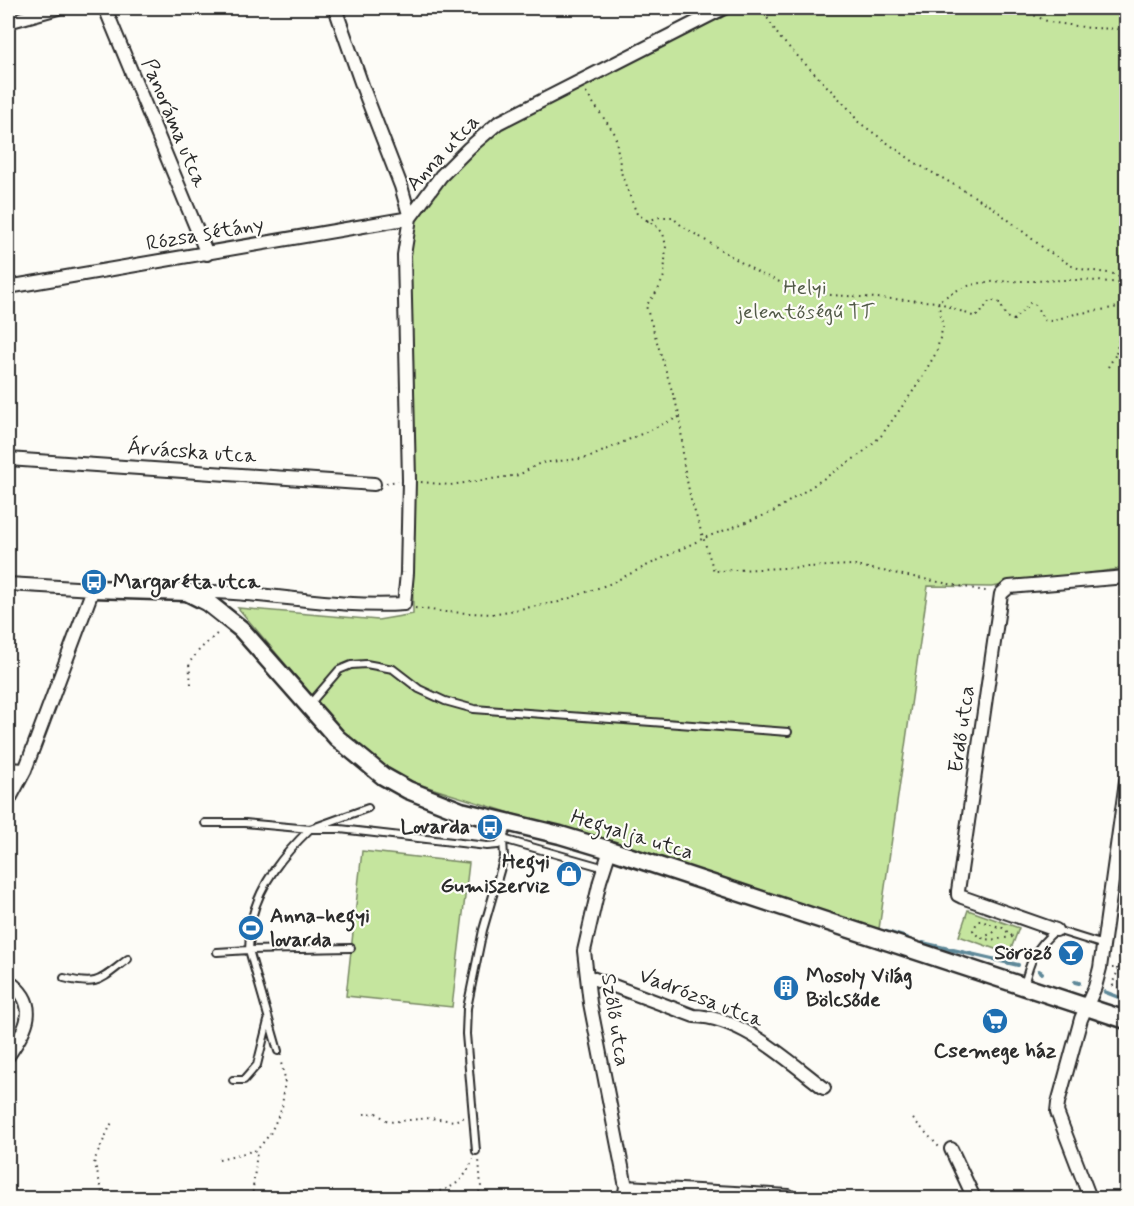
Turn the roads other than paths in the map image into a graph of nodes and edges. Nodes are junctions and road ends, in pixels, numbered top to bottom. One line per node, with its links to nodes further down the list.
1 (58, 8): 5 (street)
2 (105, 8): 7 (street, Panoráma utca)
3 (335, 8): 6 (street)
4 (724, 8): 6 (street, Anna utca)
5 (8, 22)
6 (410, 218): 7 (street, Rózsa sétány); 14 (street, Anna utca)
7 (207, 254): 8 (street, Rózsa sétány)
8 (8, 287)
9 (8, 459): 10 (street, Árvácska utca)
10 (374, 484)
11 (1126, 577): 26 (street, Erdő utca)
12 (8, 584): 13 (street)
13 (93, 589): 14 (street); 18 (street)
14 (187, 592): 15 (street, Hegyalja utca)
15 (309, 705): 16 (lane); 24 (street, Hegyalja utca)
16 (788, 732)
17 (8, 769): 18 (street)
18 (25, 770): 20 (street)
19 (1126, 781): 27 (street)
20 (8, 802)
21 (368, 808): 23 (lane)
22 (205, 823): 23 (lane)
23 (310, 829): 24 (lane); 29 (lane)
24 (506, 831): 25 (street, Hegyalja utca); 44 (lane)
25 (608, 857): 32 (street, Szőlő utca); 35 (street, Hegyalja utca)
26 (1056, 930): 27 (lane); 35 (lane)
27 (1104, 945): 36 (street)
28 (351, 948): 29 (lane)
29 (249, 950): 30 (lane); 37 (lane)
30 (217, 952)
31 (128, 960): 33 (lane)
32 (587, 976): 42 (street, Vadrózsa utca); 45 (street, Szőlő utca)
33 (64, 978)
34 (8, 981): 40 (street)
35 (1024, 987): 36 (street, Hegyalja utca)
36 (1087, 1006): 38 (street, Hegyalja utca); 48 (street)
37 (269, 1017): 39 (lane); 41 (lane)
38 (1126, 1020)
39 (278, 1051)
40 (8, 1056)
41 (233, 1080)
42 (824, 1088)
43 (951, 1149): 47 (street)
44 (476, 1151)
45 (625, 1193): 46 (street)
46 (789, 1196)
47 (974, 1198)
48 (1090, 1198)

